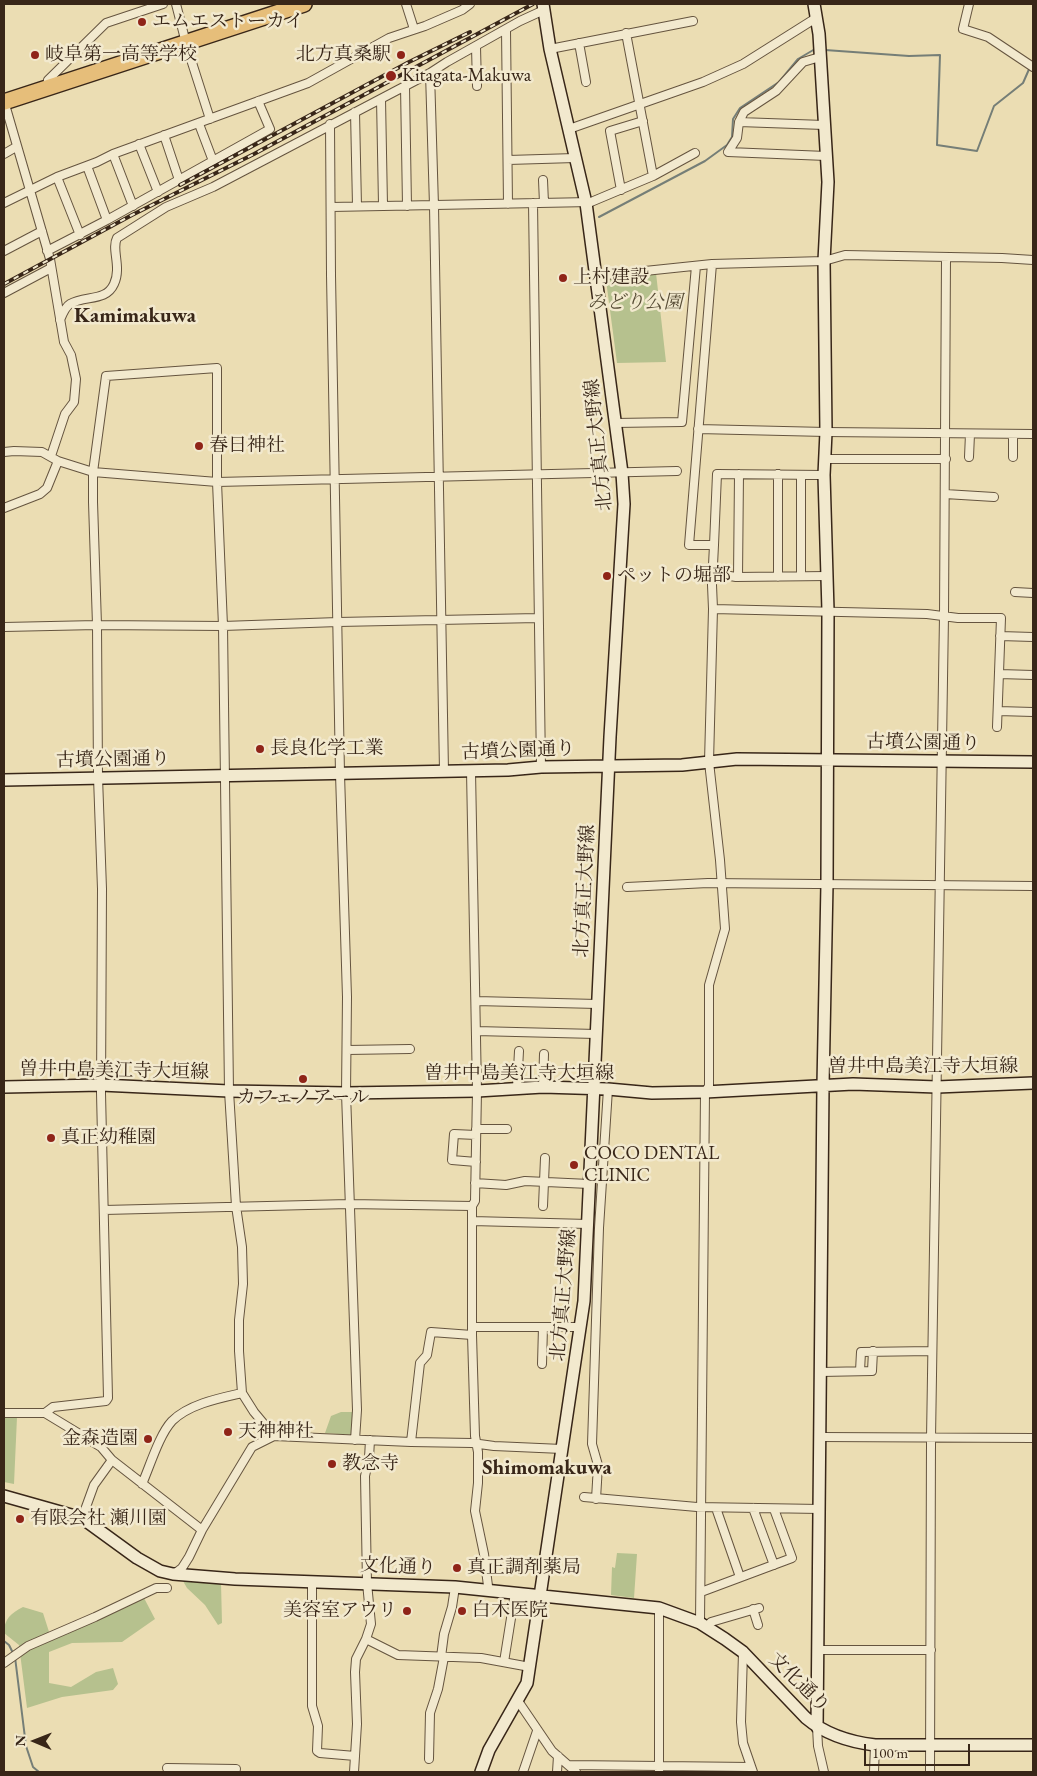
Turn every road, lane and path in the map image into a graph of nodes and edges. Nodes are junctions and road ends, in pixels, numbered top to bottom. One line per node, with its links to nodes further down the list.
1 (163, 4): 22 (street)
2 (176, 4): 15 (street)
3 (283, 4): 15 (highway)
4 (304, 4): 15 (highway)
5 (406, 4): 12 (street)
6 (470, 4): 12 (street)
7 (814, 4): 10 (street)
8 (969, 4): 20 (street)
9 (544, 7): 13 (street); 18 (street, 北方真正大野線)
10 (816, 18): 19 (street); 30 (street)
11 (693, 22): 14 (street)
12 (414, 29): 29 (street)
13 (506, 30): 17 (street); 47 (street)
14 (626, 33): 16 (street); 30 (street)
15 (186, 39): 22 (highway); 28 (highway); 32 (street)
16 (579, 43): 18 (street); 23 (street)
17 (476, 47): 21 (street); 25 (street)
18 (550, 49): 38 (street, 北方真正大野線)
19 (820, 57): 34 (street); 37 (street)
20 (1032, 62)
21 (430, 73): 24 (street); 66 (street)
22 (48, 80): 26 (highway)
23 (586, 82)
24 (405, 86): 27 (street); 65 (street)
25 (477, 86)
26 (4, 95)
27 (381, 99): 31 (street); 62 (street)
28 (4, 101): 41 (street)
29 (258, 101): 32 (street); 48 (street)
30 (640, 104): 33 (street); 38 (street)
31 (354, 112): 36 (street); 64 (street)
32 (210, 119): 35 (street)
33 (643, 121): 50 (street); 55 (street)
34 (739, 122): 37 (street); 45 (street)
35 (199, 124): 39 (street); 48 (street)
36 (330, 124): 67 (street); 81 (street)
37 (824, 125): 45 (street)
38 (568, 129): 46 (street, 北方真正大野線)
39 (164, 136): 40 (street); 52 (street)
40 (139, 144): 44 (street); 56 (street)
41 (16, 146): 43 (street); 54 (street)
42 (694, 153): 50 (street)
43 (4, 154)
44 (113, 154): 49 (street); 63 (street)
45 (826, 156): 75 (street)
46 (575, 158): 47 (street); 60 (street, 北方真正大野線)
47 (508, 160): 61 (street)
48 (213, 161): 52 (street)
49 (86, 166): 51 (street); 68 (street)
50 (653, 176): 55 (street)
51 (57, 177): 54 (street); 70 (street)
52 (179, 180): 56 (street)
53 (543, 180): 59 (street)
54 (30, 190): 57 (street); 69 (street)
55 (621, 190): 60 (street)
56 (158, 192): 63 (street)
57 (4, 203)
58 (533, 203): 59 (street); 61 (street); 99 (street)
59 (544, 203): 60 (street)
60 (586, 203): 79 (street, 北方真正大野線)
61 (508, 204): 66 (street)
62 (382, 205): 64 (street); 65 (street)
63 (133, 206): 68 (street)
64 (356, 206): 67 (street)
65 (407, 206): 66 (street)
66 (434, 206): 104 (street)
67 (331, 207): 105 (street)
68 (107, 220): 70 (street)
69 (42, 231): 71 (street); 72 (street)
70 (80, 235): 72 (street)
71 (4, 251)
72 (47, 251): 78 (street)
73 (946, 258): 74 (street); 75 (street); 85 (street)
74 (1033, 260)
75 (824, 262): 76 (street); 84 (street)
76 (712, 264): 77 (street); 83 (street)
77 (696, 266): 79 (street); 82 (street)
78 (51, 268): 80 (street); 81 (street)
79 (597, 276): 82 (street, 北方真正大野線)
80 (4, 293)
81 (60, 320): 90 (street)
82 (615, 423): 98 (street, 北方真正大野線)
83 (698, 429): 84 (street); 110 (street)
84 (826, 432): 85 (street); 93 (street)
85 (946, 434): 86 (street); 94 (street)
86 (970, 434): 87 (street); 91 (street)
87 (1013, 434): 88 (street); 92 (street)
88 (1033, 434)
89 (4, 452): 90 (street)
90 (51, 456): 95 (street)
91 (970, 457)
92 (1013, 457)
93 (824, 459): 94 (street); 103 (street)
94 (946, 459): 107 (street)
95 (58, 461): 97 (street); 109 (street)
96 (677, 471): 98 (street)
97 (93, 472): 106 (street); 106 (street); 124 (street)
98 (622, 473): 99 (street); 138 (street, 北方真正大野線)
99 (537, 474): 104 (street); 121 (street)
100 (739, 474): 101 (street); 110 (street); 114 (street)
101 (778, 474): 102 (street); 115 (street)
102 (801, 475): 103 (street); 112 (street)
103 (824, 475): 113 (street)
104 (438, 477): 105 (street); 122 (street)
105 (335, 478): 106 (street); 123 (street)
106 (217, 482): 125 (street)
107 (945, 494): 108 (street); 120 (street)
108 (994, 497)
109 (4, 508)
110 (714, 545): 111 (street)
111 (712, 573): 114 (street); 118 (street)
112 (801, 576): 113 (street); 115 (street)
113 (827, 576): 119 (street)
114 (738, 577): 115 (street)
115 (778, 577)
116 (1015, 592): 117 (street)
117 (1033, 593)
118 (713, 609): 119 (street); 136 (street)
119 (828, 611): 120 (street); 134 (street)
120 (944, 616): 127 (street); 135 (street)
121 (538, 618): 122 (street); 139 (street)
122 (440, 620): 123 (street); 141 (street)
123 (338, 622): 125 (street); 142 (street)
124 (97, 626): 125 (street); 126 (street); 144 (street)
125 (223, 626): 143 (street)
126 (4, 628)
127 (1000, 636): 128 (street); 129 (street)
128 (1033, 637)
129 (999, 674): 130 (street); 131 (street)
130 (1033, 675)
131 (998, 711): 132 (street); 133 (street)
132 (1033, 712)
133 (997, 727)
134 (826, 759): 135 (street, 古墳公園通り); 136 (street, 古墳公園通り); 147 (street)
135 (941, 761): 137 (street, 古墳公園通り); 148 (street)
136 (709, 762): 138 (street, 古墳公園通り); 146 (street)
137 (1033, 762)
138 (609, 766): 139 (street, 古墳公園通り); 152 (street, 北方真正大野線)
139 (541, 767): 140 (street, 古墳公園通り)
140 (471, 771): 141 (street, 古墳公園通り); 151 (street)
141 (444, 772): 142 (street, 古墳公園通り)
142 (340, 774): 143 (street, 古墳公園通り); 156 (street)
143 (224, 776): 144 (street, 古墳公園通り); 168 (street)
144 (98, 778): 145 (street, 古墳公園通り); 160 (street)
145 (4, 780)
146 (722, 883): 147 (street); 150 (street); 170 (street)
147 (827, 884): 148 (street); 161 (street)
148 (940, 886): 149 (street); 162 (street)
149 (1033, 886)
150 (627, 887)
151 (476, 1001): 152 (street); 153 (street)
152 (598, 1004): 154 (street, 北方真正大野線)
153 (476, 1031): 154 (street); 169 (street)
154 (596, 1034): 166 (street, 北方真正大野線)
155 (410, 1049): 156 (street)
156 (346, 1050): 171 (street)
157 (519, 1051): 165 (street)
158 (544, 1054): 164 (street)
159 (1033, 1083): 162 (street, 曽井中島美江寺大垣線)
160 (101, 1085): 163 (street, 曽井中島美江寺大垣線); 168 (street, 曽井中島美江寺大垣線); 183 (street)
161 (823, 1085): 162 (street, 曽井中島美江寺大垣線); 170 (street, 曽井中島美江寺大垣線); 191 (street)
162 (937, 1086): 189 (street)
163 (4, 1087)
164 (543, 1087): 165 (street, 曽井中島美江寺大垣線); 166 (street, 曽井中島美江寺大垣線)
165 (517, 1088): 169 (street, 曽井中島美江寺大垣線)
166 (593, 1089): 167 (street, 曽井中島美江寺大垣線); 178 (street, 北方真正大野線)
167 (608, 1089): 170 (street, 曽井中島美江寺大垣線); 208 (street)
168 (229, 1091): 171 (street, 曽井中島美江寺大垣線); 180 (street)
169 (477, 1091): 171 (street, 曽井中島美江寺大垣線); 173 (street)
170 (705, 1092): 209 (street)
171 (346, 1093): 179 (street)
172 (507, 1129): 173 (street)
173 (476, 1132): 175 (street); 175 (street)
174 (545, 1158): 176 (street)
175 (476, 1162): 177 (street)
176 (544, 1182): 177 (street); 178 (street); 182 (street)
177 (475, 1183): 181 (street)
178 (589, 1184): 185 (street, 北方真正大野線)
179 (349, 1204): 180 (street); 181 (street); 199 (street)
180 (236, 1206): 183 (street); 192 (street)
181 (472, 1206): 184 (street)
182 (543, 1206)
183 (104, 1210): 194 (street)
184 (472, 1221): 185 (street); 188 (street)
185 (588, 1224): 187 (street, 北方真正大野線)
186 (543, 1327): 187 (street); 188 (street); 190 (street)
187 (580, 1327): 203 (street, 北方真正大野線)
188 (472, 1331): 201 (street); 202 (street)
189 (932, 1351): 191 (street); 197 (street)
190 (542, 1364)
191 (821, 1372): 196 (street)
192 (242, 1392): 195 (street); 205 (street)
193 (4, 1413): 194 (street)
194 (45, 1413): 204 (street)
195 (274, 1436): 199 (street); 215 (street)
196 (820, 1437): 197 (street); 213 (street)
197 (931, 1438): 198 (street); 232 (street)
198 (1033, 1438)
199 (355, 1440): 200 (street)
200 (370, 1440): 201 (street); 220 (street)
201 (411, 1442): 202 (street)
202 (477, 1444): 203 (street); 223 (street)
203 (562, 1449): 226 (street, 北方真正大野線)
204 (112, 1460): 205 (street); 214 (street)
205 (142, 1484): 215 (street)
206 (4, 1496): 214 (street, 文化通り)
207 (584, 1497): 208 (street)
208 (596, 1499): 209 (street)
209 (702, 1507): 210 (street); 224 (street)
210 (716, 1508): 211 (street); 218 (street)
211 (753, 1508): 212 (street); 216 (street)
212 (774, 1509): 213 (street); 216 (street)
213 (820, 1509): 231 (street)
214 (82, 1518): 217 (street, 文化通り)
215 (202, 1530): 217 (street)
216 (774, 1565): 218 (street)
217 (173, 1574): 219 (street, 文化通り)
218 (740, 1577): 224 (street)
219 (312, 1582): 220 (street, 文化通り); 244 (street)
220 (367, 1583): 221 (street, 文化通り); 230 (street)
221 (455, 1587): 223 (street, 文化通り); 234 (street)
222 (167, 1588): 236 (street)
223 (485, 1590): 225 (street, 文化通り)
224 (701, 1592): 228 (street)
225 (515, 1593): 226 (street, 文化通り); 235 (street)
226 (540, 1596): 227 (street, 文化通り); 237 (street, 北方真正大野線)
227 (659, 1608): 228 (street, 文化通り); 250 (street)
228 (704, 1625): 229 (street); 233 (street, 文化通り)
229 (758, 1625)
230 (366, 1640): 234 (street); 244 (street)
231 (818, 1650): 232 (street); 239 (street)
232 (931, 1650): 242 (street)
233 (743, 1652): 239 (street, 文化通り); 251 (street)
234 (442, 1657): 235 (street); 246 (street)
235 (504, 1662): 237 (street)
236 (4, 1663)
237 (530, 1667): 238 (street, 北方真正大野線)
238 (518, 1701): 240 (street); 253 (street, 北方真正大野線)
239 (817, 1727): 241 (street, 文化通り); 257 (street)
240 (537, 1731): 245 (street); 254 (street)
241 (875, 1745): 242 (street, 文化通り); 258 (street)
242 (931, 1745): 243 (street, 文化通り); 259 (street)
243 (1033, 1745)
244 (355, 1756): 252 (street)
245 (558, 1756): 247 (street); 255 (street)
246 (429, 1759)
247 (569, 1765): 250 (street); 256 (street)
248 (167, 1768): 249 (street)
249 (236, 1769)
250 (659, 1769): 251 (street)
251 (752, 1770)
252 (354, 1772)
253 (480, 1772)
254 (523, 1772)
255 (557, 1772)
256 (576, 1772)
257 (824, 1772)
258 (874, 1772)
259 (930, 1772)

